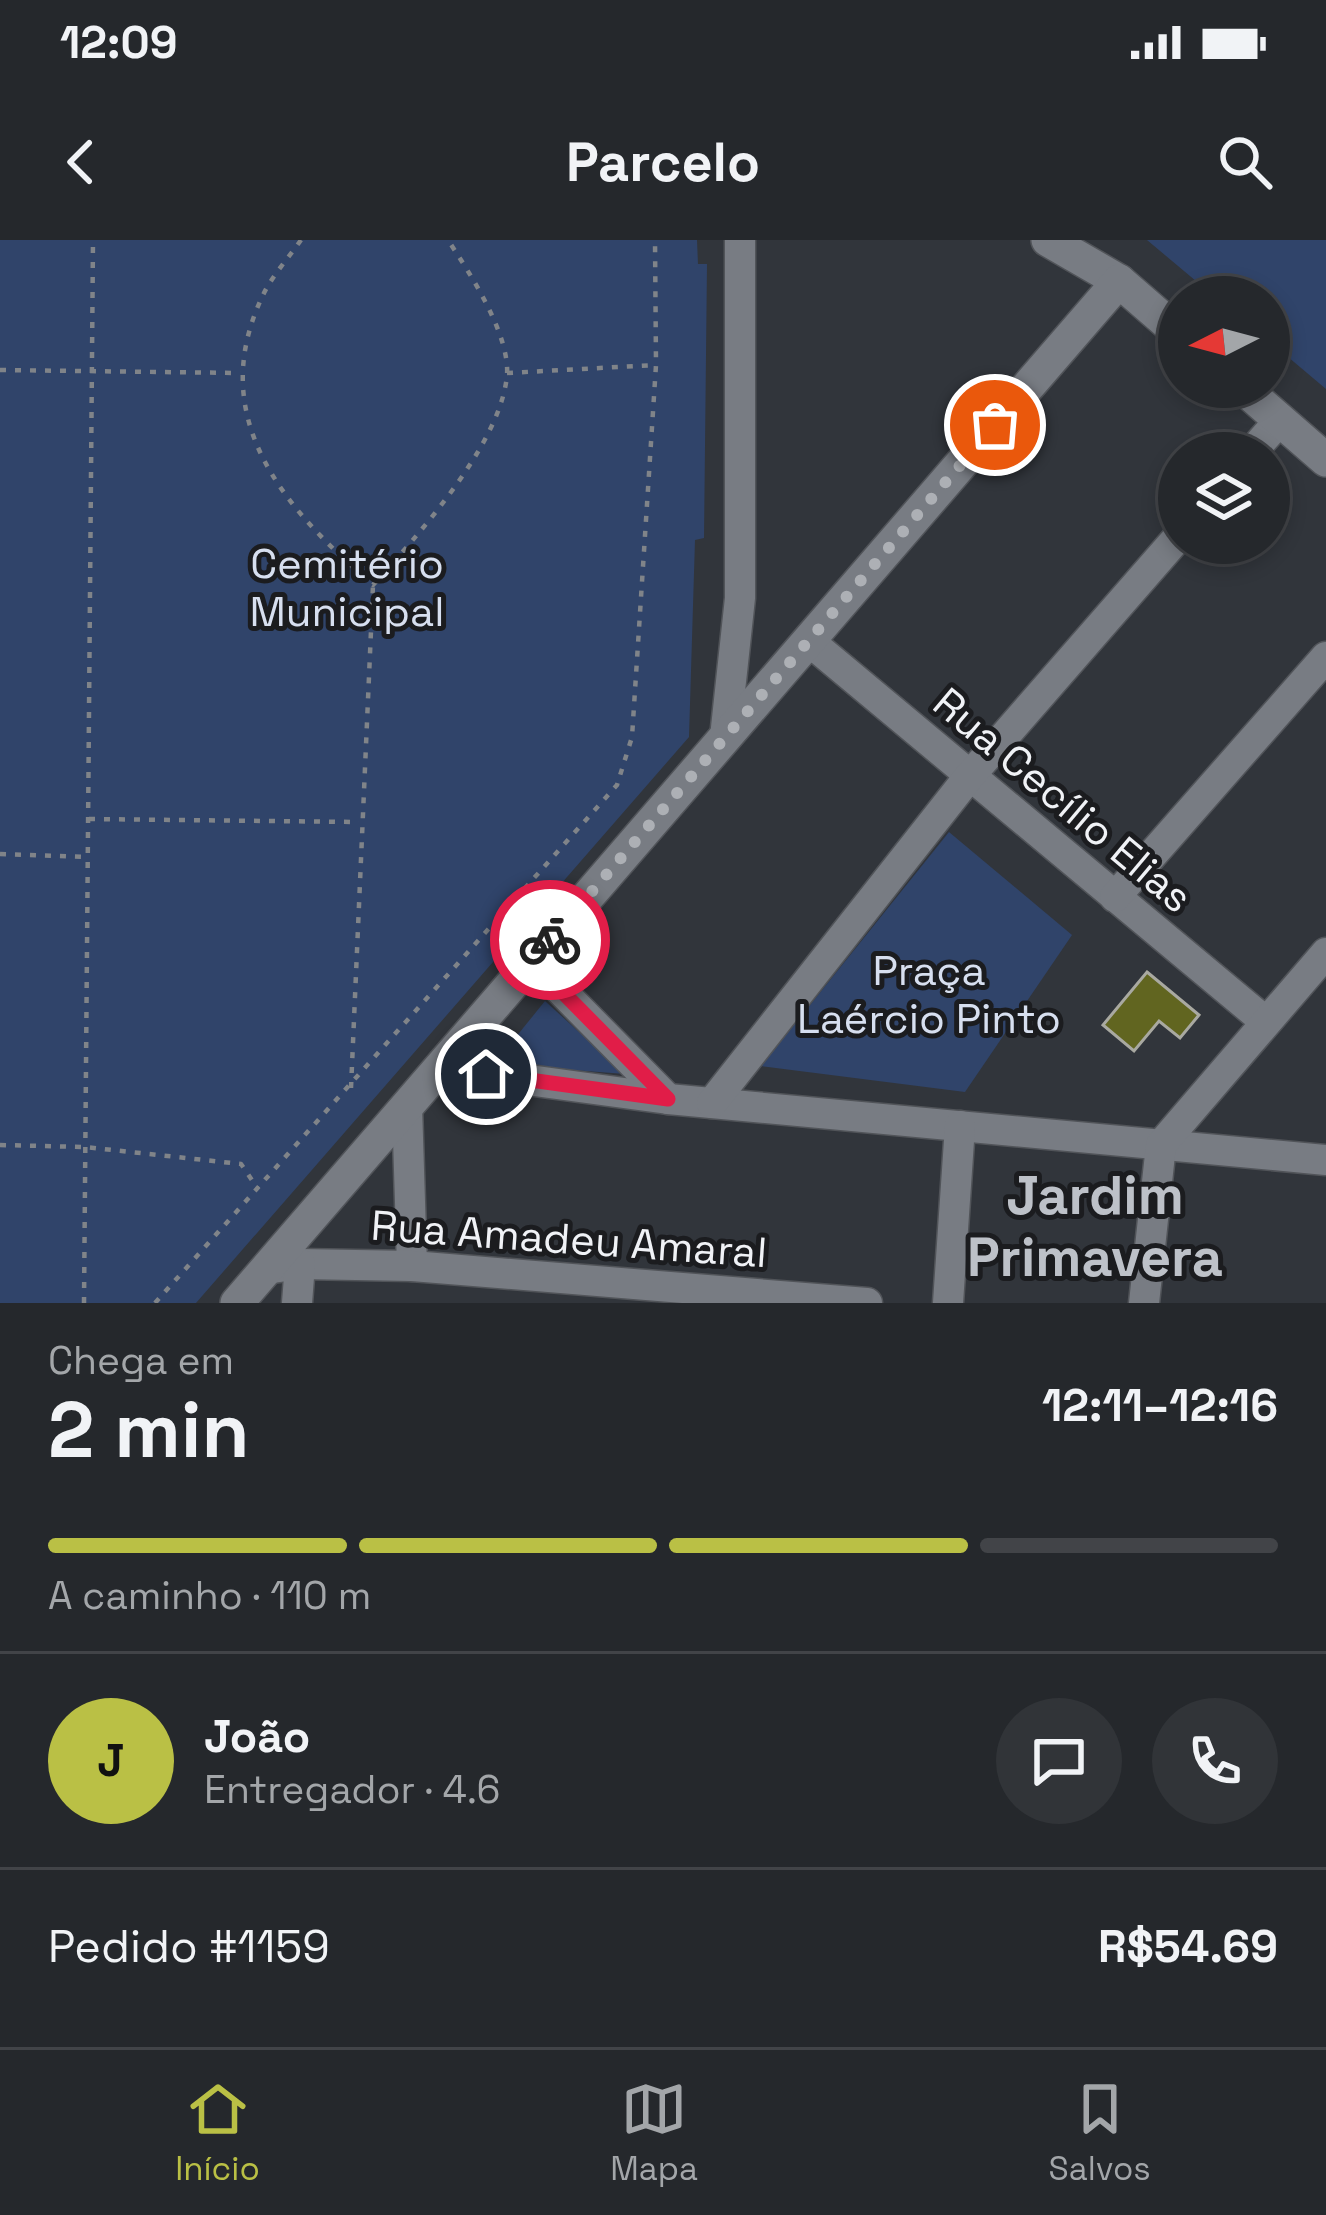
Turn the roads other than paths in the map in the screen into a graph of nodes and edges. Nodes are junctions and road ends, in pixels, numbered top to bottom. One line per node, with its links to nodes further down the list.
1 (740, 240): 12 (street)
2 (1048, 240): 3 (main road)
3 (1119, 281): 4 (main road); 10 (main road)
4 (1158, 315)
5 (1266, 408): 6 (main road)
6 (1280, 420): 7 (street); 8 (main road)
7 (1269, 432)
8 (1326, 460)
9 (1158, 560): 13 (street)
10 (809, 641): 12 (main road); 13 (street, Rua Cecílio Elias)
11 (1326, 657): 14 (street)
12 (725, 737): 16 (main road)
13 (968, 778): 14 (street, Rua Cecílio Elias); 20 (street)
14 (1115, 897): 17 (street, Rua Cecílio Elias)
15 (1326, 953): 17 (street)
16 (532, 961): 18 (main road); 19 (street)
17 (1265, 1022): 23 (street)
18 (440, 1067): 19 (street); 21 (main road)
19 (668, 1099): 20 (street)
20 (712, 1103): 22 (street)
21 (407, 1106): 26 (street); 27 (main road)
22 (960, 1126): 23 (street); 31 (street)
23 (1161, 1145): 24 (street); 32 (street)
24 (1326, 1160)
25 (300, 1264): 26 (street, Rua Amadeu Amaral); 27 (street, Rua Amadeu Amaral); 29 (street)
26 (412, 1266): 30 (street, Rua Amadeu Amaral)
27 (266, 1269): 28 (main road)
28 (236, 1303)
29 (297, 1303)
30 (867, 1303)
31 (948, 1303)
32 (1144, 1303)

